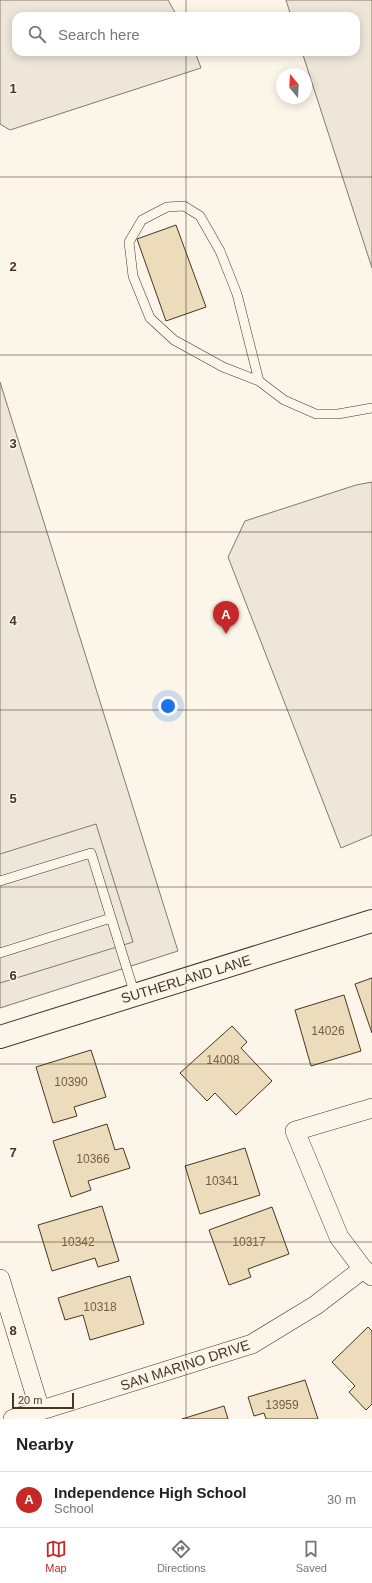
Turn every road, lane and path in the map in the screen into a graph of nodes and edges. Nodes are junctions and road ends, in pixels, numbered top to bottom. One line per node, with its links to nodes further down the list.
1 (258, 381): 1 (lane); 2 (lane)
2 (372, 408)
3 (0, 881): 4 (lane)
4 (111, 918): 6 (lane); 7 (lane)
5 (372, 921): 7 (street, SUTHERLAND LANE)
6 (0, 953)
7 (135, 995): 8 (street, SUTHERLAND LANE)
8 (0, 1037)
9 (372, 1108): 10 (street)
10 (367, 1273): 12 (street, SAN MARINO DRIVE)
11 (0, 1279): 12 (street)
12 (40, 1410): 13 (street, SAN MARINO DRIVE)
13 (13, 1419)

